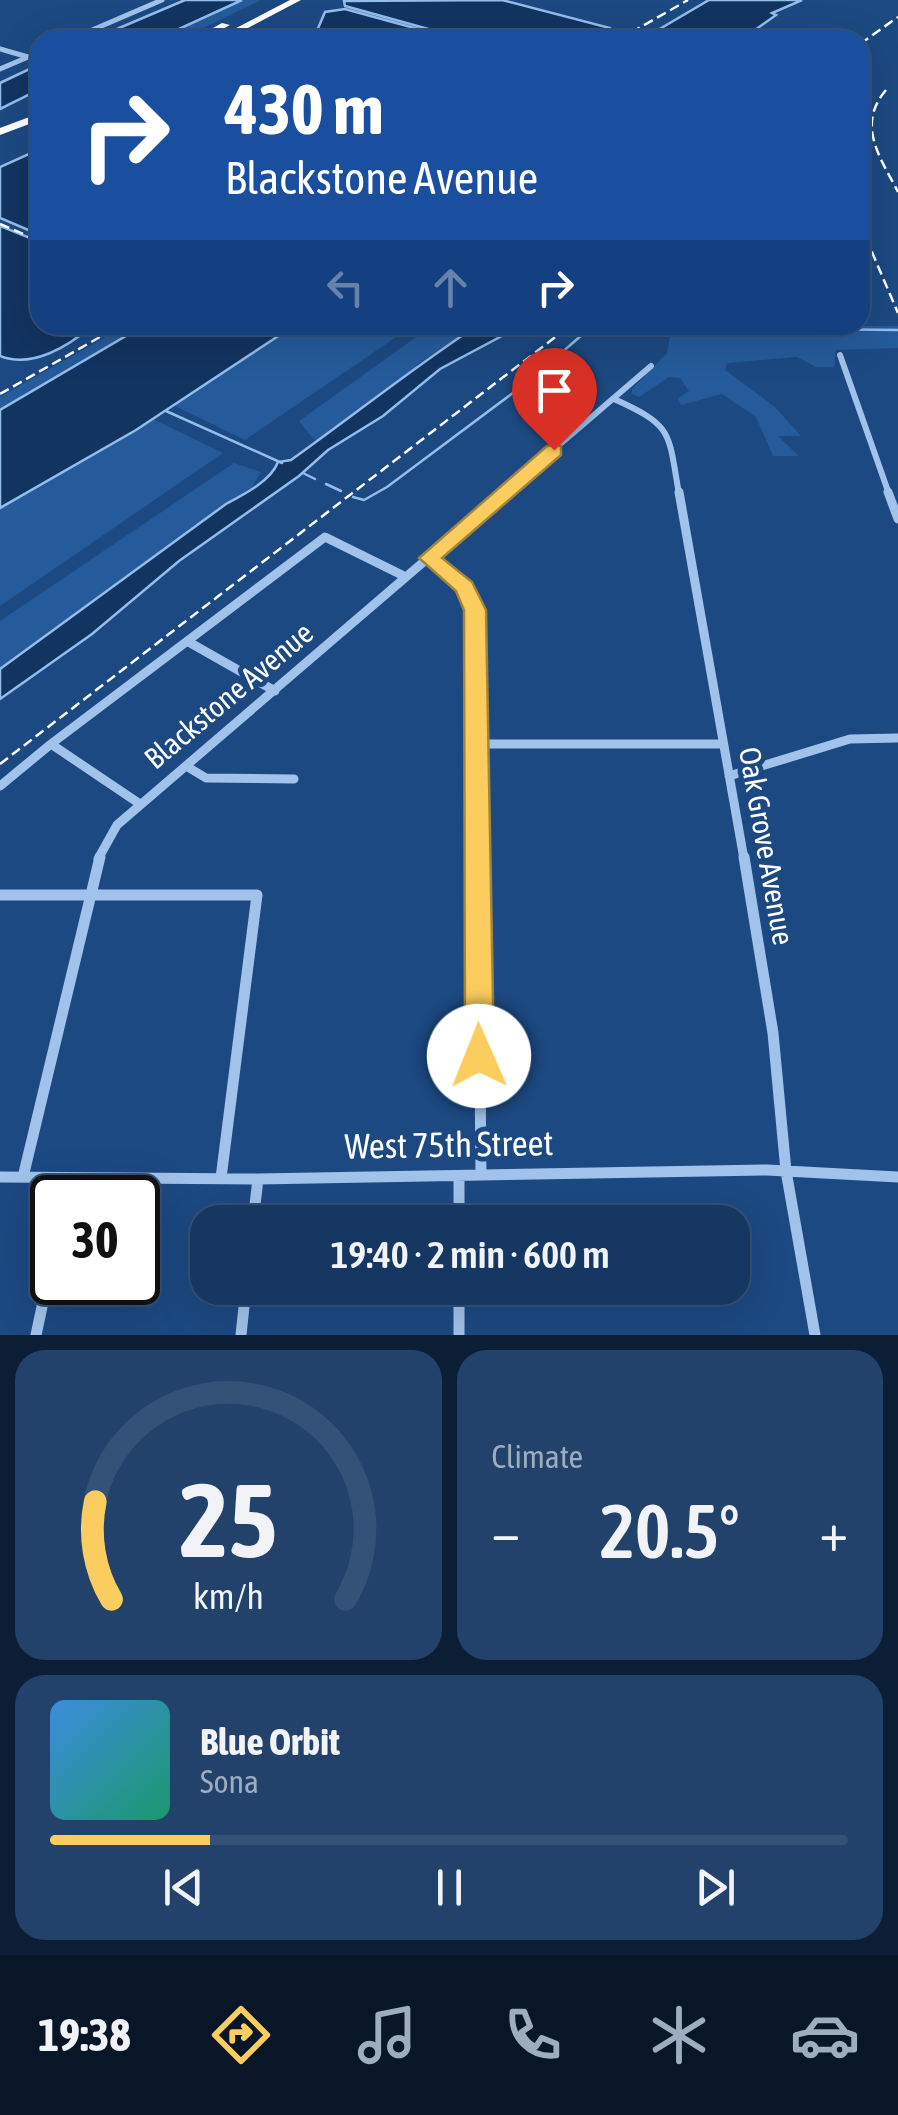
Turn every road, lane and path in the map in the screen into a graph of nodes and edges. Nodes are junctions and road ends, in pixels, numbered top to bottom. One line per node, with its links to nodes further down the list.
1 (162, 0): 4 (street)
2 (275, 0): 5 (highway)
3 (297, 0): 6 (highway)
4 (92, 30)
5 (216, 30)
6 (238, 30)
7 (0, 49): 8 (street)
8 (28, 58): 9 (street)
9 (0, 70)
10 (30, 120): 11 (highway)
11 (0, 132)
12 (30, 132): 13 (highway)
13 (0, 142)
14 (840, 355): 17 (street)
15 (651, 366): 16 (street, Blackstone Avenue)
16 (614, 399): 20 (street, Blackstone Avenue); 27 (street, Oak Grove Avenue)
17 (884, 478): 18 (street); 19 (street)
18 (898, 478)
19 (898, 519)
20 (429, 558): 21 (street, Blackstone Avenue); 26 (street)
21 (406, 577): 22 (street); 23 (street, Blackstone Avenue)
22 (187, 641): 23 (street); 25 (street)
23 (274, 691): 28 (street, Blackstone Avenue)
24 (898, 738): 29 (street)
25 (51, 744): 31 (street); 32 (street)
26 (476, 744): 27 (street); 36 (street)
27 (722, 744): 29 (street, Oak Grove Avenue)
28 (186, 766): 30 (street); 32 (street, Blackstone Avenue)
29 (729, 776): 35 (street, Oak Grove Avenue)
30 (294, 779)
31 (0, 786)
32 (140, 804): 34 (street, Blackstone Avenue)
33 (0, 894): 34 (street)
34 (88, 894): 38 (street, Blackstone Avenue); 43 (street)
35 (786, 1171): 36 (street, West 75th Street); 40 (street, West 75th Street); 53 (street, Oak Grove Avenue)
36 (480, 1174): 37 (street, West 75th Street)
37 (459, 1176): 44 (street, West 75th Street); 46 (street)
38 (24, 1177): 39 (street, West 75th Street); 41 (street, West 75th Street)
39 (30, 1177)
40 (898, 1177)
41 (0, 1178)
42 (160, 1178): 43 (street, West 75th Street)
43 (221, 1178): 44 (street, West 75th Street)
44 (258, 1178): 45 (street)
45 (255, 1205)
46 (459, 1205)
47 (42, 1305): 50 (street)
48 (244, 1305): 51 (street)
49 (459, 1305): 52 (street)
50 (36, 1335)
51 (241, 1335)
52 (459, 1335)
53 (815, 1335)

